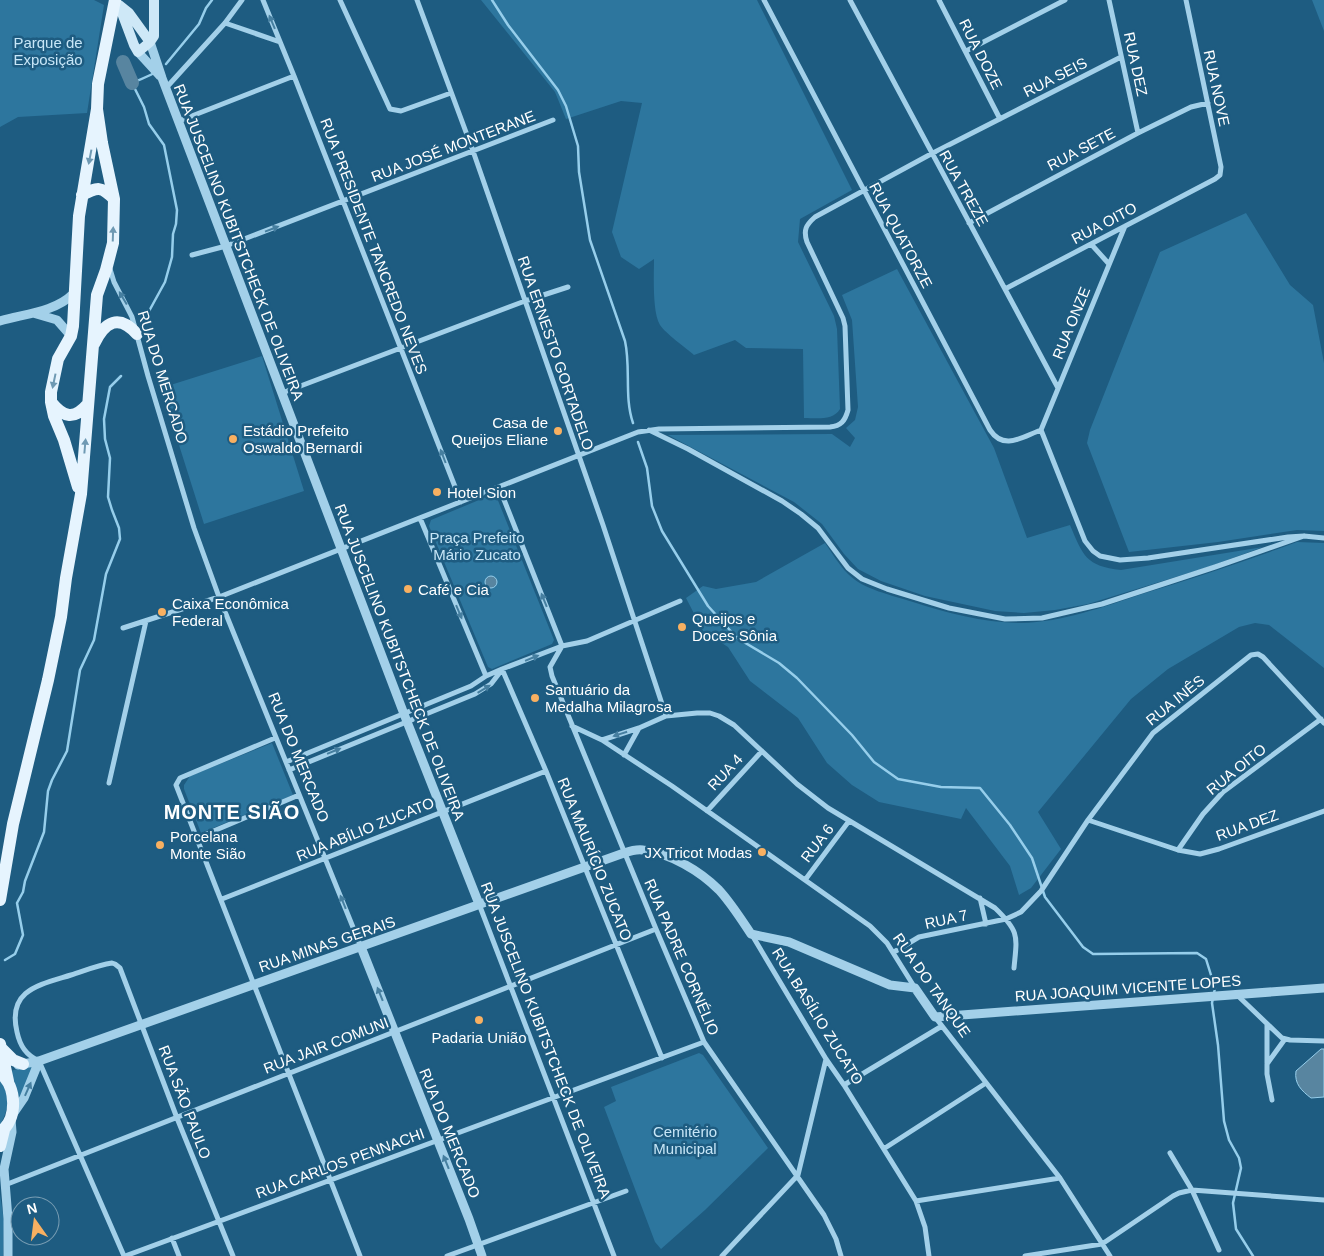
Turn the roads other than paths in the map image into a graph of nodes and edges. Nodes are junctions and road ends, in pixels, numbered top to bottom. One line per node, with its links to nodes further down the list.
1 (154, 0): 16 (main road)
2 (242, 0): 13 (street)
3 (263, 0): 17 (street, RUA PRESIDENTE TANCREDO NEVES, one-way to 3)
4 (340, 0): 24 (street)
5 (417, 0): 24 (street, RUA ERNESTO GORTADELO)
6 (764, 0): 34 (street, RUA QUATORZE)
7 (850, 0): 32 (street, RUA TREZE)
8 (939, 0): 18 (street, RUA DOZE)
9 (1065, 0): 18 (street)
10 (1109, 0): 20 (street, RUA DEZ)
11 (1186, 0): 25 (street, RUA NOVE)
12 (115, 2): 14 (main road); 15 (main road); 26 (main road)
13 (225, 23): 17 (street); 23 (street)
14 (142, 30): 15 (main road); 16 (main road)
15 (131, 38): 19 (main road)
16 (150, 42): 19 (main road); 22 (street, RUA JUSCELINO KUBITSTCHECK DE OLIVEIRA)
17 (280, 42): 21 (street, RUA PRESIDENTE TANCREDO NEVES)
18 (966, 51): 27 (street, RUA DOZE)
19 (138, 52): 22 (street, RUA JUSCELINO KUBITSTCHECK DE OLIVEIRA)
20 (1122, 57): 27 (street, RUA SEIS); 30 (street, RUA DEZ)
21 (294, 76): 28 (street); 37 (street, RUA PRESIDENTE TANCREDO NEVES)
22 (162, 78): 23 (street, RUA JUSCELINO KUBITSTCHECK DE OLIVEIRA)
23 (166, 88): 28 (street, RUA JUSCELINO KUBITSTCHECK DE OLIVEIRA)
24 (451, 93): 31 (street, RUA ERNESTO GORTADELO)
25 (1208, 104): 30 (street, RUA SETE); 33 (street, RUA NOVE)
26 (97, 109): 35 (main road, one-way to 35); 36 (main road)
27 (1000, 119): 32 (street, RUA SEIS)
28 (179, 120): 41 (street, RUA JUSCELINO KUBITSTCHECK DE OLIVEIRA)
29 (553, 120): 31 (street, RUA JOSÉ MONTERANE)
30 (1138, 133): 38 (street, RUA SETE)
31 (473, 151): 37 (street, RUA JOSÉ MONTERANE); 48 (street, RUA ERNESTO GORTADELO)
32 (932, 154): 34 (street, RUA SEIS); 38 (street, RUA TREZE)
33 (1215, 180): 39 (street, RUA OITO)
34 (863, 191): 59 (street, RUA SEIS); 60 (street, RUA QUATORZE)
35 (82, 195): 36 (main road); 47 (main road)
36 (114, 199): 43 (main road, one-way to 36)
37 (344, 202): 41 (street, RUA JOSÉ MONTERANE, one-way to 37); 54 (street, RUA PRESIDENTE TANCREDO NEVES)
38 (969, 223): 46 (street, RUA TREZE)
39 (1125, 226): 40 (street, RUA OITO); 44 (street, RUA ONZE)
40 (1092, 244): 44 (street); 46 (street, RUA OITO)
41 (226, 246): 42 (street, RUA JOSÉ MONTERANE); 56 (street, RUA JUSCELINO KUBITSTCHECK DE OLIVEIRA)
42 (192, 255)
43 (108, 262): 51 (street, RUA DO MERCADO, one-way to 43); 53 (main road)
44 (1109, 264): 55 (street, RUA ONZE)
45 (568, 287): 48 (street)
46 (1006, 289): 55 (street, RUA TREZE)
47 (73, 294): 49 (street); 52 (main road)
48 (525, 301): 54 (street); 61 (street, RUA ERNESTO GORTADELO)
49 (32, 313): 50 (street); 52 (street)
50 (0, 321)
51 (137, 334): 53 (main road); 69 (street, RUA DO MERCADO)
52 (71, 336): 57 (main road, one-way to 57)
53 (93, 346): 58 (main road)
54 (401, 348): 56 (street); 64 (street, RUA PRESIDENTE TANCREDO NEVES, one-way to 54)
55 (1058, 388): 60 (street, RUA ONZE)
56 (281, 393): 68 (street, RUA JUSCELINO KUBITSTCHECK DE OLIVEIRA)
57 (51, 402): 58 (main road); 63 (main road)
58 (88, 404): 63 (main road, one-way to 58)
59 (648, 430): 61 (street); 66 (street)
60 (1040, 430): 66 (street)
61 (579, 455): 62 (street); 72 (street, RUA ERNESTO GORTADELO)
62 (499, 487): 64 (street); 74 (street, one-way to 62)
63 (81, 494): 104 (main road)
64 (461, 502): 65 (street)
65 (420, 518): 68 (street); 76 (street, one-way to 76)
66 (1304, 536): 67 (street)
67 (1324, 538)
68 (341, 549): 69 (street); 78 (street, RUA JUSCELINO KUBITSTCHECK DE OLIVEIRA)
69 (219, 597): 71 (street); 82 (street, RUA DO MERCADO)
70 (680, 601): 72 (street)
71 (146, 621): 73 (street); 89 (street)
72 (634, 622): 74 (street); 77 (street, RUA ERNESTO GORTADELO)
73 (122, 628)
74 (562, 646): 75 (street, one-way to 74); 80 (street, RUA PADRE CORNÉLIO)
75 (502, 670): 76 (street); 78 (street, one-way to 75); 88 (street, RUA MAURÍCIO ZUCATO)
76 (486, 676): 78 (street)
77 (666, 716): 81 (street); 84 (street)
78 (405, 717): 86 (street); 87 (street, one-way to 78); 93 (street, RUA JUSCELINO KUBITSTCHECK DE OLIVEIRA)
79 (1322, 721): 94 (street, RUA INÊS); 97 (street, RUA OITO)
80 (571, 726): 83 (street, RUA DO TANQUE); 98 (street, RUA PADRE CORNÉLIO)
81 (639, 728): 83 (street, one-way to 83); 85 (street)
82 (275, 738): 86 (street, RUA DO MERCADO); 96 (street)
83 (602, 740): 85 (street, RUA DO TANQUE)
84 (762, 751): 91 (street, RUA 4); 95 (street)
85 (624, 755): 91 (street, RUA DO TANQUE)
86 (286, 762): 87 (street, RUA DO MERCADO)
87 (289, 770): 90 (street, RUA DO MERCADO)
88 (546, 772): 93 (street, RUA ABÍLIO ZUCATO); 100 (street, RUA MAURÍCIO ZUCATO)
89 (109, 783)
90 (299, 795): 96 (street); 99 (street, RUA DO MERCADO)
91 (707, 811): 101 (street, RUA DO TANQUE)
92 (1324, 811): 97 (street, RUA DEZ)
93 (442, 812): 99 (street, RUA ABÍLIO ZUCATO); 105 (street, RUA JUSCELINO KUBITSTCHECK DE OLIVEIRA)
94 (1088, 820): 97 (street); 106 (street, RUA INÊS)
95 (849, 821): 101 (street, RUA 6); 102 (street)
96 (197, 838): 103 (street)
97 (1178, 850)
98 (624, 853): 100 (street, RUA MINAS GERAIS); 108 (street, RUA PADRE CORNÉLIO); 109 (street, RUA BASÍLIO ZUCATO)
99 (325, 858): 103 (street, RUA ABÍLIO ZUCATO); 111 (street, RUA DO MERCADO, one-way to 99)
100 (585, 867): 105 (street, RUA MINAS GERAIS); 110 (street, RUA MAURÍCIO ZUCATO)
101 (805, 880): 112 (street, RUA DO TANQUE)
102 (980, 898): 106 (street); 107 (street)
103 (222, 899): 114 (street)
104 (0, 900)
105 (479, 904): 111 (street, RUA MINAS GERAIS); 115 (street, RUA JUSCELINO KUBITSTCHECK DE OLIVEIRA)
106 (1006, 919): 107 (street, RUA 7); 113 (street)
107 (986, 924): 112 (street, RUA 7)
108 (656, 930): 110 (street, RUA JAIR COMUNI); 126 (street, RUA PADRE CORNÉLIO)
109 (751, 934): 116 (street); 129 (street, RUA BASÍLIO ZUCATO)
110 (616, 945): 115 (street, RUA JAIR COMUNI); 128 (street, RUA MAURÍCIO ZUCATO)
111 (361, 947): 114 (street, RUA MINAS GERAIS); 123 (street, RUA DO MERCADO, one-way to 111)
112 (894, 952): 116 (street, RUA DO TANQUE)
113 (1014, 968)
114 (254, 985): 120 (street, RUA MINAS GERAIS); 134 (street)
115 (511, 986): 123 (street, RUA JAIR COMUNI); 137 (street, RUA JUSCELINO KUBITSTCHECK DE OLIVEIRA)
116 (915, 988): 119 (street, RUA DO TANQUE)
117 (1324, 988): 118 (street, RUA JOAQUIM VICENTE LOPES)
118 (1235, 994): 119 (street, RUA JOAQUIM VICENTE LOPES); 121 (street)
119 (935, 1016): 122 (street, RUA DO TANQUE)
120 (141, 1024): 130 (street, RUA MINAS GERAIS); 130 (street, RUA SÃO PAULO); 139 (street, RUA SÃO PAULO)
121 (1266, 1024): 124 (street); 132 (street)
122 (942, 1026): 135 (street, RUA DO TANQUE); 136 (street)
123 (396, 1032): 134 (street, RUA JAIR COMUNI); 141 (street, RUA DO MERCADO)
124 (1285, 1039): 125 (street); 132 (street)
125 (1324, 1041)
126 (704, 1042): 128 (street, RUA CARLOS PENNACHI); 146 (street, RUA PADRE CORNÉLIO)
127 (1, 1046): 131 (main road); 133 (main road)
128 (662, 1058): 137 (street, RUA CARLOS PENNACHI)
129 (826, 1059): 136 (street, RUA BASÍLIO ZUCATO); 146 (street)
130 (39, 1061): 131 (street, RUA MINAS GERAIS); 140 (street, one-way to 130); 145 (street)
131 (23, 1064): 133 (street, RUA MINAS GERAIS)
132 (1267, 1064): 138 (street)
133 (3, 1073): 140 (main road)
134 (289, 1073): 139 (street, RUA JAIR COMUNI); 148 (street)
135 (986, 1083): 143 (street); 147 (street, RUA DO TANQUE)
136 (844, 1085): 143 (street, RUA BASÍLIO ZUCATO)
137 (553, 1098): 141 (street, RUA CARLOS PENNACHI); 154 (street, RUA JUSCELINO KUBITSTCHECK DE OLIVEIRA)
138 (1272, 1100)
139 (177, 1118): 145 (street, RUA JAIR COMUNI); 155 (street, RUA SÃO PAULO)
140 (7, 1124): 142 (main road); 149 (street)
141 (437, 1140): 148 (street, RUA CARLOS PENNACHI); 158 (street, RUA DO MERCADO, one-way to 141)
142 (0, 1146)
143 (885, 1148): 153 (street, RUA BASÍLIO ZUCATO)
144 (1170, 1153): 150 (street)
145 (81, 1156): 149 (street, RUA JAIR COMUNI); 161 (street)
146 (798, 1175): 168 (street); 169 (street, RUA PADRE CORNÉLIO)
147 (1060, 1178): 153 (street); 157 (street, RUA DO TANQUE)
148 (330, 1180): 155 (street, RUA CARLOS PENNACHI); 164 (street)
149 (5, 1185): 160 (street)
150 (1192, 1190): 152 (street); 157 (street); 159 (street)
151 (626, 1191): 154 (street)
152 (1324, 1200)
153 (916, 1201): 170 (street, RUA BASÍLIO ZUCATO)
154 (593, 1203): 158 (street); 167 (street, RUA JUSCELINO KUBITSTCHECK DE OLIVEIRA)
155 (219, 1220): 156 (street, RUA CARLOS PENNACHI); 163 (street, RUA SÃO PAULO)
156 (172, 1238): 161 (street, RUA CARLOS PENNACHI); 162 (street)
157 (1102, 1244): 171 (street); 172 (street, RUA DO TANQUE)
158 (478, 1245): 165 (street); 166 (street, RUA DO MERCADO)
159 (1218, 1250)
160 (8, 1256)
161 (125, 1256)
162 (179, 1256)
163 (233, 1256)
164 (360, 1256)
165 (447, 1256)
166 (482, 1256)
167 (614, 1256)
168 (722, 1256)
169 (841, 1256)
170 (929, 1256)
171 (1025, 1256)
172 (1110, 1256)

